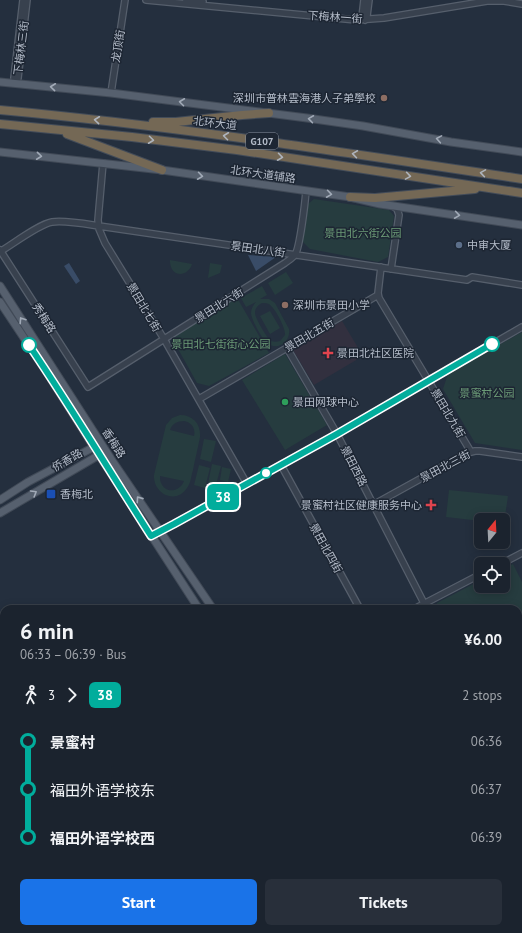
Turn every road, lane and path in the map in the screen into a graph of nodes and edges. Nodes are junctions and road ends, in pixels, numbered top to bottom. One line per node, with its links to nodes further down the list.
1 (23, 0): 13 (street, 下梅林三街)
2 (27, 0): 13 (street, 下梅林三街)
3 (125, 0): 14 (street, 龙顶街)
4 (146, 0): 11 (street, 下梅林一街)
5 (186, 0): 11 (street, 下梅林一街)
6 (364, 0): 11 (street)
7 (369, 0): 11 (street)
8 (475, 0): 11 (street, 下梅林一街)
9 (513, 0): 10 (street, 下梅林一街)
10 (522, 3): 11 (street, 下梅林一街)
11 (365, 18)
12 (0, 82): 13 (main road)
13 (16, 83): 14 (main road, one-way to 13)
14 (111, 93): 16 (main road, one-way to 14)
15 (0, 110): 17 (highway, 北环大道 / G107, one-way to 15)
16 (269, 113): 17 (highway); 21 (main road, one-way to 16)
17 (126, 123): 24 (highway, 北环大道 / G107, one-way to 17)
18 (0, 124): 19 (highway, G107)
19 (56, 130): 23 (highway); 25 (highway, G107, one-way to 25)
20 (0, 152): 22 (main road, 北环大道辅路, one-way to 22)
21 (521, 152)
22 (103, 163): 23 (main road, 北环大道辅路); 31 (street, 景田北七街)
23 (162, 170): 26 (main road, 北环大道辅路, one-way to 26)
24 (522, 179)
25 (488, 188): 27 (highway, G107); 28 (highway)
26 (306, 191): 28 (main road, 北环大道辅路, one-way to 28); 33 (street)
27 (522, 193)
28 (350, 197): 29 (main road, 北环大道辅路)
29 (393, 206): 30 (main road, 北环大道辅路, one-way to 30); 35 (street)
30 (522, 225)
31 (98, 226): 32 (street, 景田北八街); 33 (street, 景田北八街); 41 (street, 景田北七街)
32 (0, 251): 44 (street, 秀梅路)
33 (295, 255): 34 (street, 景田北八街); 41 (street, 景田北六街)
34 (381, 267): 35 (street, 景田北八街); 38 (street)
35 (391, 269): 36 (street, 景田北八街)
36 (522, 285)
37 (0, 286): 48 (main road, 香梅路, one-way to 37)
38 (378, 295): 42 (street, 景田北五街); 43 (street, 景田北九街)
39 (0, 302): 47 (main road, 香梅路)
40 (522, 327): 43 (street)
41 (164, 339): 44 (street, 景田北六街); 45 (street, 景田北七街)
42 (287, 348): 45 (street, 景田北五街); 46 (street, 景田西路)
43 (429, 381): 46 (street); 49 (street, 景田北九街)
44 (88, 387)
45 (199, 399): 53 (street, 景田北七街)
46 (337, 434): 52 (street); 55 (street, 景田西路)
47 (94, 447): 48 (main road, 侨香路); 50 (main road, 香梅路); 54 (main road, 侨香路)
48 (103, 447): 50 (main road, 侨香路); 58 (main road, 香梅路, one-way to 48)
49 (471, 452): 51 (street, 景田北三街); 55 (street, 景田北三街)
50 (99, 455): 56 (main road, 侨香路, one-way to 50); 57 (main road, 香梅路)
51 (522, 457)
52 (279, 466): 53 (street); 65 (street, 景田北四街); 66 (street, 景田北四街)
53 (247, 484): 58 (street)
54 (0, 500)
55 (374, 505): 67 (street, 景田西路)
56 (0, 513)
57 (144, 525): 58 (main road); 59 (main road, 香梅路)
58 (161, 531): 59 (main road); 64 (main road, 香梅路)
59 (151, 536): 63 (main road, 香梅路)
60 (522, 553): 61 (street)
61 (510, 559)
62 (474, 578): 68 (street)
63 (196, 605)
64 (210, 605)
65 (354, 605)
66 (358, 605)
67 (424, 605)
68 (427, 605)

